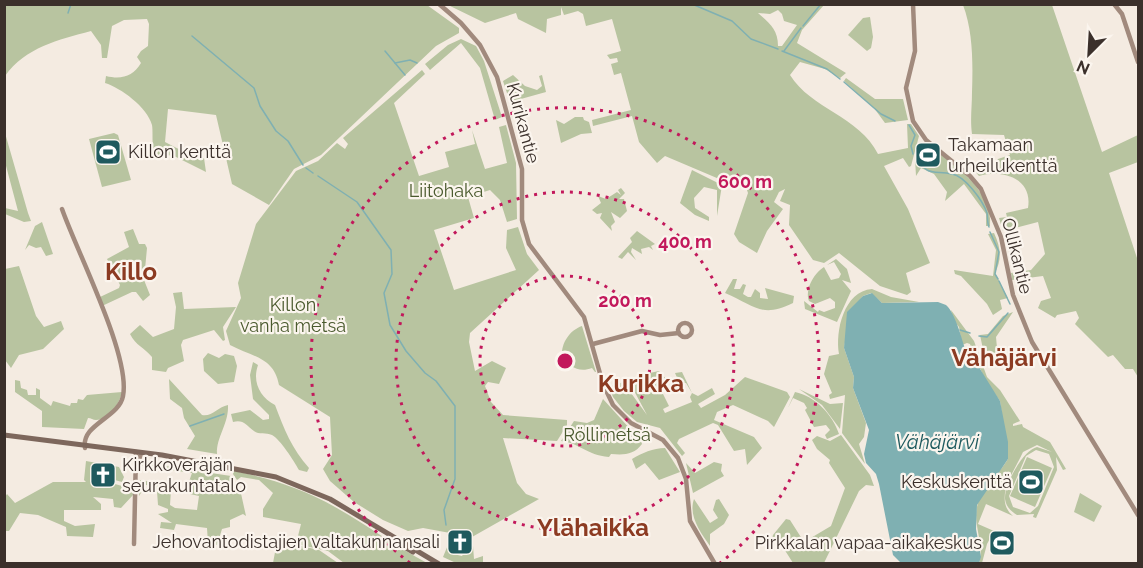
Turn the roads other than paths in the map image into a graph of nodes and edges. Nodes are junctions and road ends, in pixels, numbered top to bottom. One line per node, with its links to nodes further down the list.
1 (439, 4): 7 (street, Kurikantie)
2 (913, 4): 12 (street, Ollikantie)
3 (1114, 4): 4 (street)
4 (1138, 62)
5 (62, 209): 9 (street)
6 (679, 333): 7 (street)
7 (592, 344): 16 (street, Kurikantie)
8 (4, 435): 9 (main road)
9 (86, 447): 10 (main road)
10 (138, 454): 11 (main road); 13 (street)
11 (355, 514): 14 (main road); 15 (main road)
12 (1138, 515)
13 (134, 544)
14 (435, 564)
15 (440, 564)
16 (715, 564)

